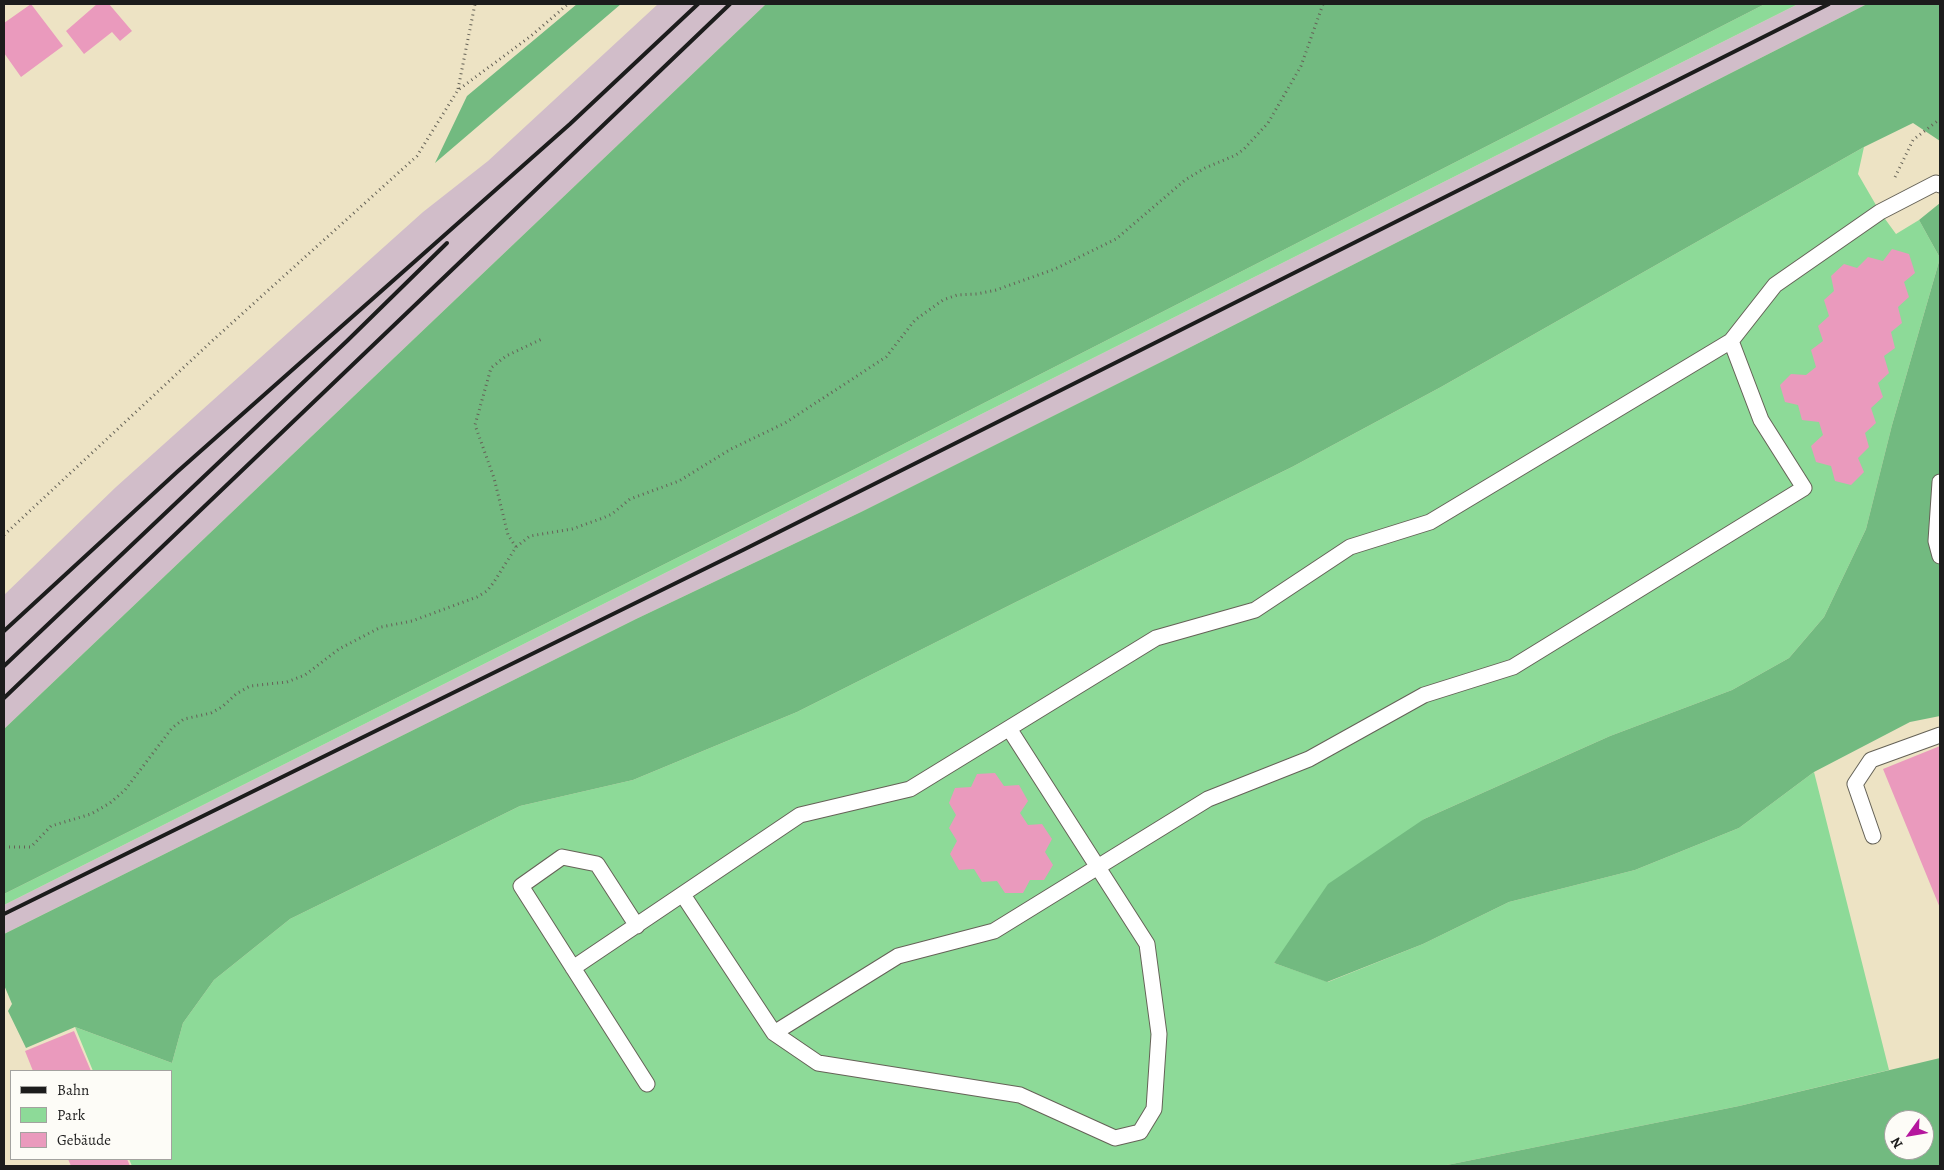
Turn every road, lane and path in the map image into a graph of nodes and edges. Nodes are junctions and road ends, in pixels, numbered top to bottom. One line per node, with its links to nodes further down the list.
1 (475, 4): 4 (path)
2 (568, 4): 4 (path)
3 (1323, 4): 12 (path)
4 (458, 90): 11 (path)
5 (1940, 119): 7 (path)
6 (1940, 185): 7 (lane)
7 (1880, 212): 9 (lane)
8 (544, 338): 12 (path)
9 (1731, 341): 14 (lane); 18 (lane)
10 (1940, 482): 13 (lane)
11 (4, 536)
12 (516, 547): 17 (path)
13 (1940, 556)
14 (1010, 730): 18 (lane); 19 (lane)
15 (1940, 735): 16 (lane)
16 (1872, 836)
17 (4, 847)
18 (1097, 866): 22 (lane); 22 (lane)
19 (683, 895): 20 (lane); 22 (lane)
20 (637, 926): 21 (lane); 21 (lane)
21 (573, 968): 23 (lane)
22 (774, 1033)
23 (647, 1084)

